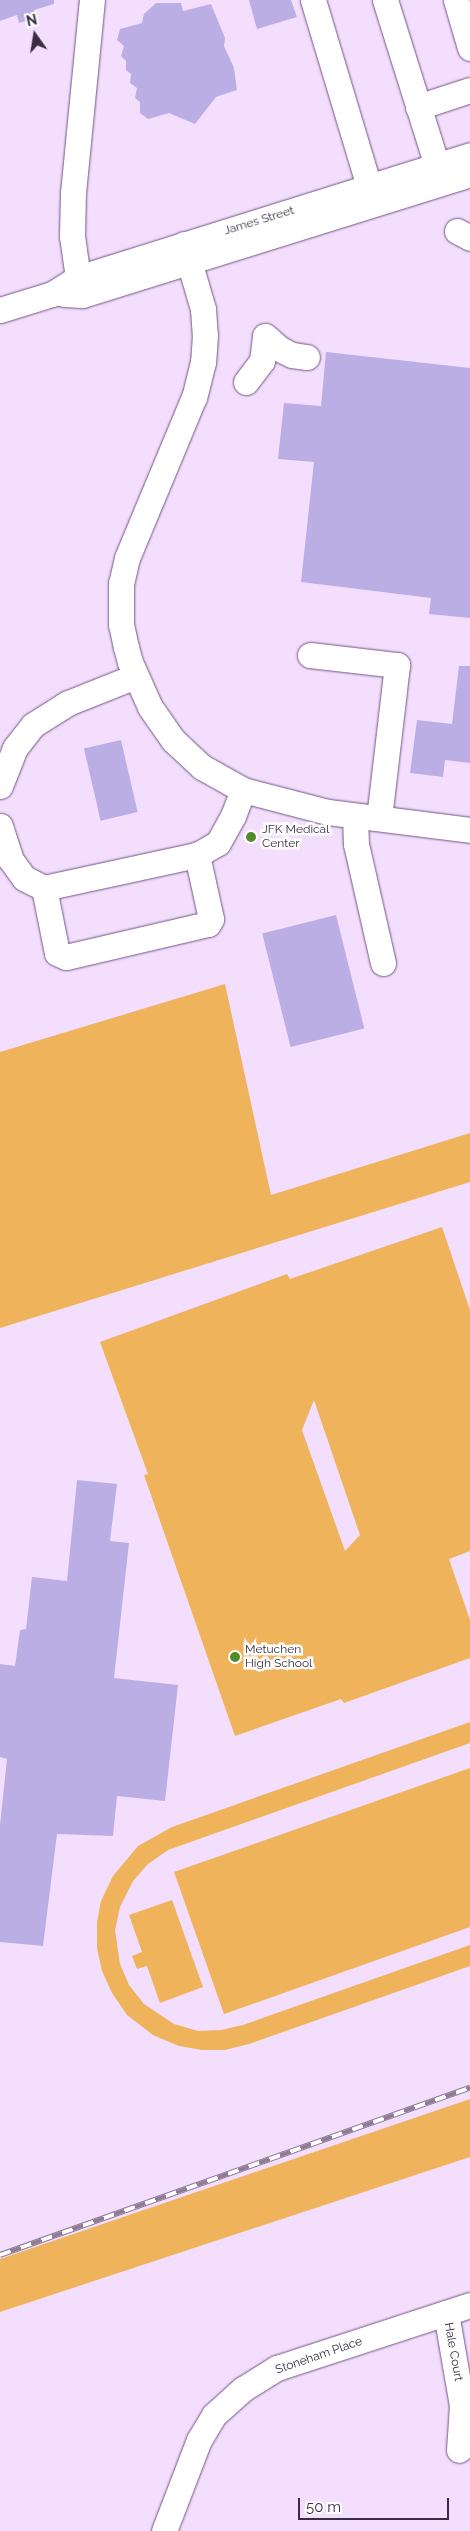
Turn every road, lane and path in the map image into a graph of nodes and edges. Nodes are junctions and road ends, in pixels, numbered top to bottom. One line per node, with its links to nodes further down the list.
1 (92, 0): 13 (street)
2 (313, 0): 11 (street)
3 (385, 0): 7 (street)
4 (456, 0): 5 (street)
5 (470, 48)
6 (470, 90): 7 (street)
7 (418, 107): 9 (street)
8 (470, 155): 9 (street, James Street)
9 (437, 166): 11 (street, James Street)
10 (470, 174): 12 (street, James Street)
11 (369, 186): 12 (street, James Street)
12 (187, 253): 13 (street, James Street); 14 (street, James Street); 19 (street)
13 (78, 278): 14 (street, James Street)
14 (52, 294): 15 (street, James Street)
15 (0, 310)
16 (307, 358): 17 (street)
17 (246, 382)
18 (310, 655): 22 (street)
19 (136, 676): 20 (street); 21 (street)
20 (0, 786)
21 (243, 790): 22 (street); 25 (street)
22 (367, 817): 24 (street); 27 (street)
23 (0, 826): 26 (street)
24 (470, 830)
25 (197, 855): 26 (street); 26 (street)
26 (44, 888)
27 (383, 963)
28 (470, 2305): 29 (street, Stoneham Place)
29 (446, 2313): 30 (street, Hale Court); 31 (street, Stoneham Place)
30 (459, 2450)
31 (164, 2531)

